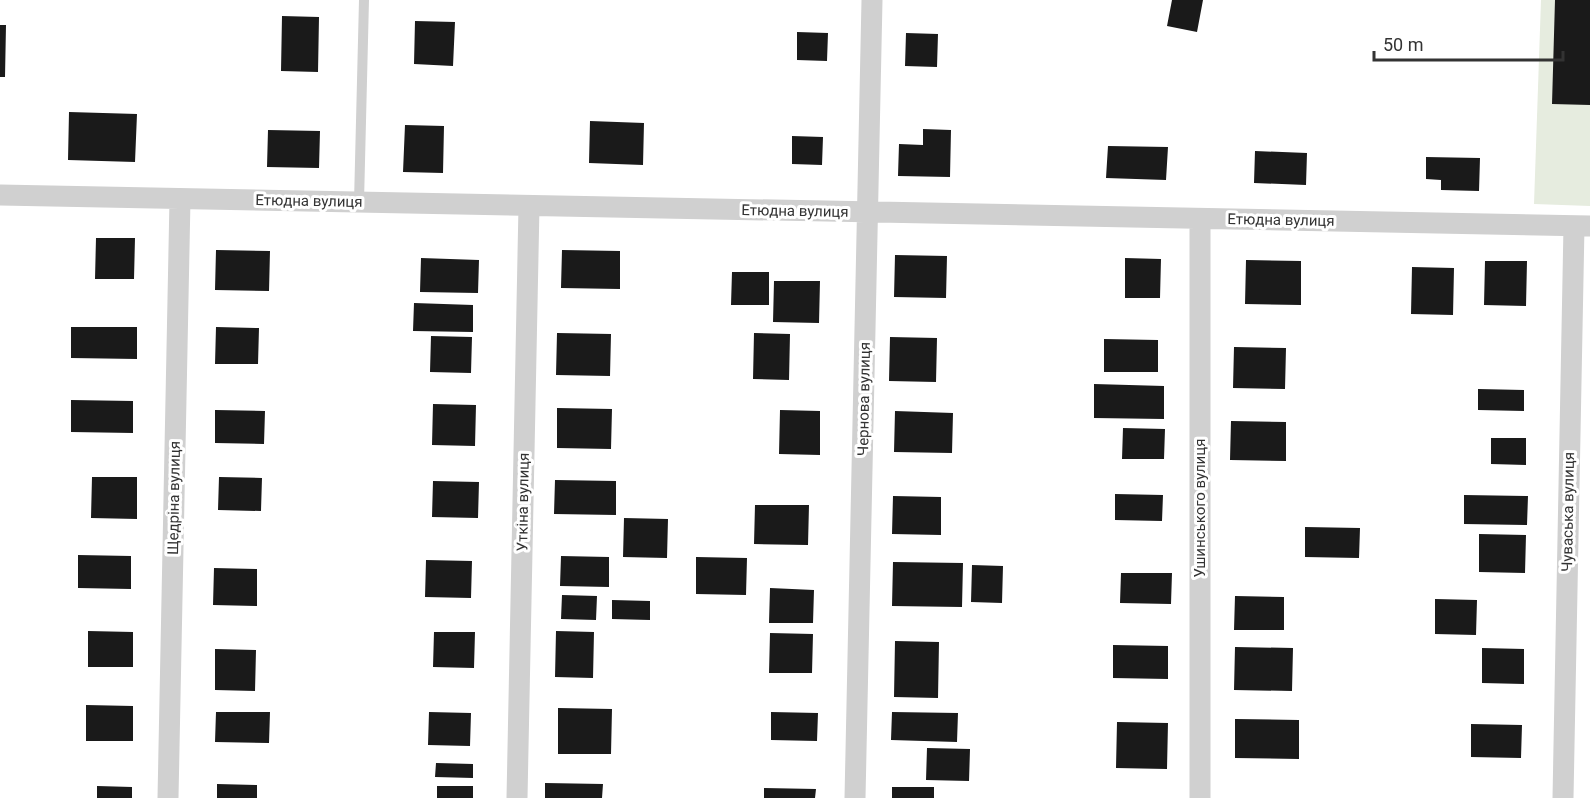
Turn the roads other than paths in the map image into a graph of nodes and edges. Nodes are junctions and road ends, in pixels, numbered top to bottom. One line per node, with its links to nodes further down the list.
1 (364, 0): 5 (lane)
2 (872, 0): 7 (street, Чернова вулиця)
3 (0, 195): 4 (street, Етюдна вулиця)
4 (180, 199): 5 (street, Етюдна вулиця); 10 (street, Щедріна вулиця)
5 (359, 202): 6 (street, Етюдна вулиця)
6 (529, 206): 7 (street, Етюдна вулиця); 11 (street, Уткіна вулиця)
7 (867, 212): 8 (street, Етюдна вулиця); 12 (street, Чернова вулиця)
8 (1200, 219): 9 (street, Етюдна вулиця); 13 (street, Ушинського вулиця)
9 (1582, 226): 14 (street, Чуваська вулиця)
10 (168, 798)
11 (517, 798)
12 (855, 798)
13 (1200, 798)
14 (1563, 798)

